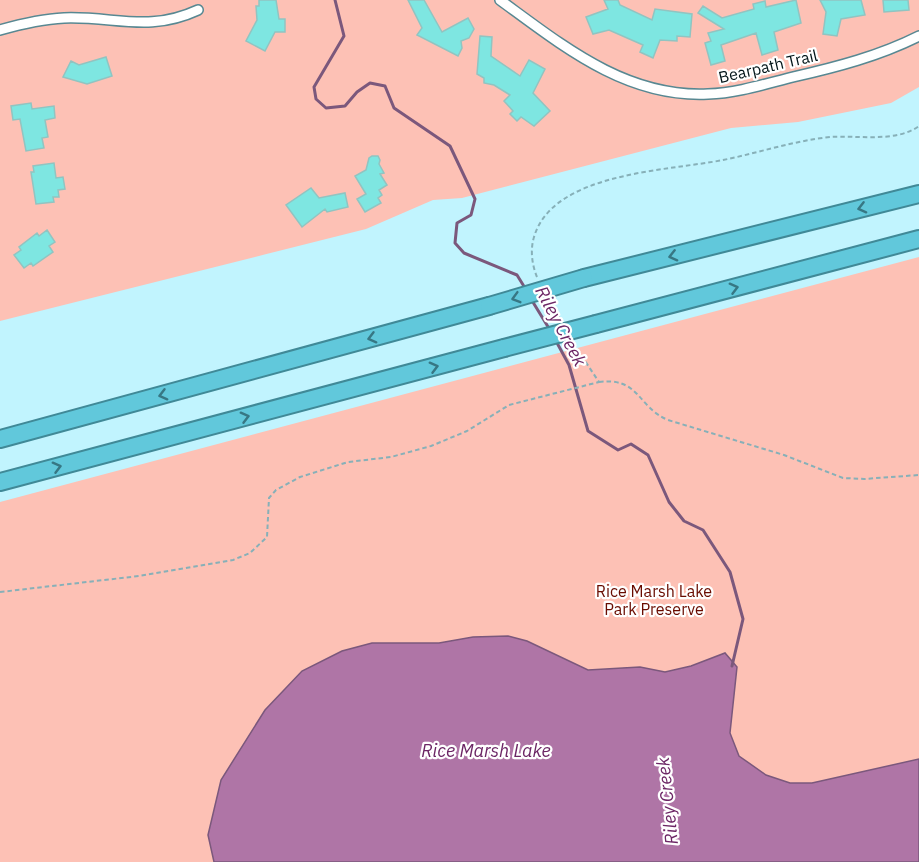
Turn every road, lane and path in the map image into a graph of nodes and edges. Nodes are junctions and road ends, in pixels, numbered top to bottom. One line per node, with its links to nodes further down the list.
1 (500, 0): 4 (street, Bearpath Trail)
2 (198, 10): 3 (street)
3 (0, 30)
4 (919, 36)
5 (919, 126): 8 (path)
6 (919, 194): 13 (highway, one-way to 13, bridge)
7 (919, 239): 15 (highway, one-way to 7, bridge)
8 (540, 282)
9 (549, 299): 10 (path)
10 (565, 327)
11 (571, 338): 12 (path)
12 (598, 382): 14 (path); 16 (path)
13 (0, 439)
14 (919, 475)
15 (0, 482)
16 (0, 592)

